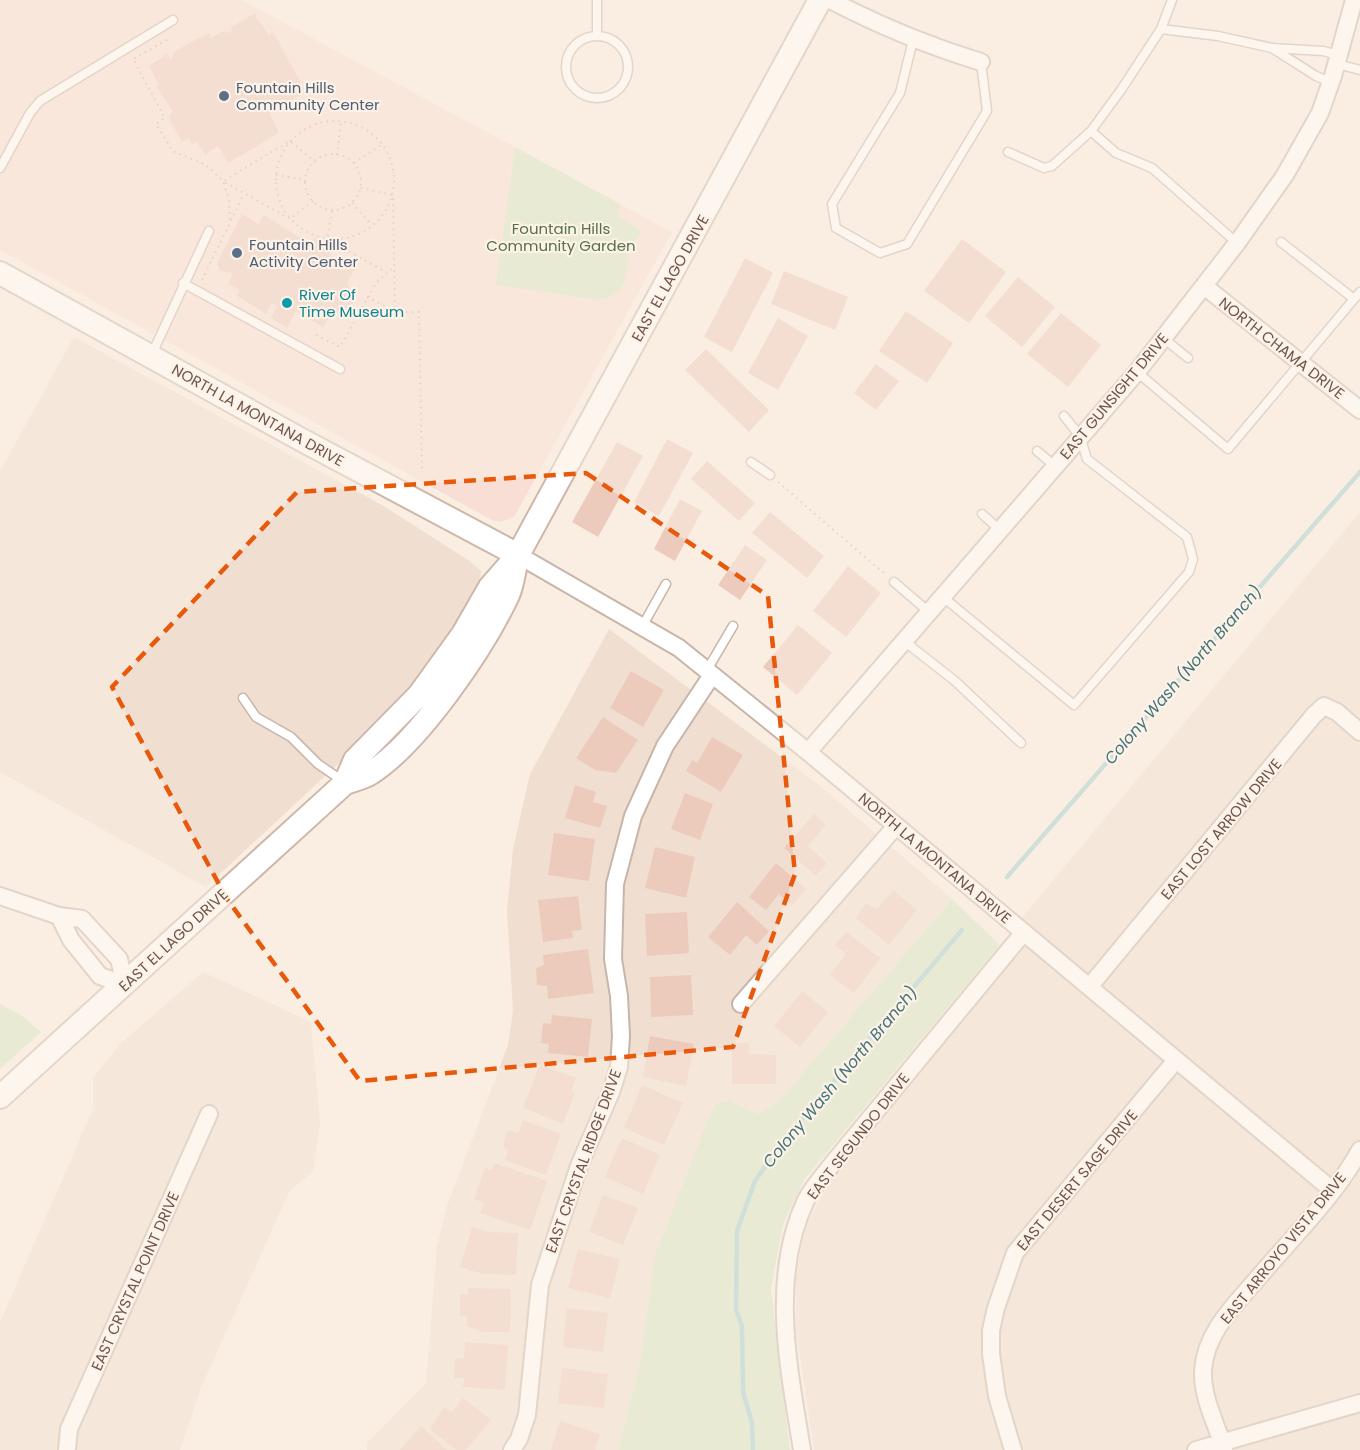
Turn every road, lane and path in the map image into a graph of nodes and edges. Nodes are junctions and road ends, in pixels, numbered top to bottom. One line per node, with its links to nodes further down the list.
1 (597, 0): 8 (lane)
2 (820, 0): 67 (street, EAST EL LAGO DRIVE)
3 (830, 0): 10 (street)
4 (1172, 0): 7 (lane)
5 (1354, 0): 12 (street, EAST GUNSIGHT DRIVE)
6 (173, 20): 24 (lane)
7 (1161, 29): 11 (lane); 17 (lane)
8 (597, 36): 8 (lane)
9 (167, 40): 27 (path)
10 (913, 40): 13 (street); 13 (lane)
11 (1272, 48): 12 (lane); 15 (lane)
12 (1338, 59): 14 (lane); 15 (street, EAST GUNSIGHT DRIVE)
13 (981, 62)
14 (1360, 70)
15 (1330, 82): 40 (street, EAST GUNSIGHT DRIVE)
16 (341, 121): 18 (path); 19 (path); 21 (path)
17 (1091, 131): 20 (lane); 40 (lane)
18 (290, 141): 22 (path); 25 (path); 27 (path)
19 (382, 144): 23 (path); 30 (path)
20 (1008, 152)
21 (337, 155): 22 (path); 23 (path)
22 (315, 162): 26 (path)
23 (354, 163): 28 (path)
24 (0, 168)
25 (276, 175): 26 (path); 34 (path)
26 (306, 180): 31 (path)
27 (223, 181): 29 (path); 35 (path)
28 (361, 188): 30 (path); 32 (path)
29 (244, 194): 34 (path); 35 (path)
30 (393, 195): 36 (path); 41 (path)
31 (313, 201): 33 (path); 34 (path)
32 (352, 203): 33 (path); 36 (path)
33 (332, 210): 38 (path)
34 (290, 219): 38 (path)
35 (230, 223): 45 (path)
36 (373, 225): 38 (path)
37 (209, 231): 44 (lane)
38 (327, 239): 42 (path)
39 (1281, 242): 47 (lane)
40 (1237, 243): 46 (street, EAST GUNSIGHT DRIVE)
41 (394, 267): 42 (path); 49 (path)
42 (386, 272): 48 (path)
43 (0, 273): 52 (street, NORTH LA MONTANA DRIVE)
44 (183, 283): 52 (lane); 55 (lane)
45 (200, 284)
46 (1204, 286): 51 (street, EAST GUNSIGHT DRIVE); 54 (street, NORTH CHAMA DRIVE)
47 (1357, 296): 54 (lane)
48 (367, 297): 49 (path); 50 (path)
49 (395, 313): 63 (path)
50 (316, 335)
51 (1163, 338): 53 (lane); 56 (street, EAST GUNSIGHT DRIVE)
52 (151, 356): 67 (street, NORTH LA MONTANA DRIVE)
53 (1188, 358)
54 (1300, 361): 56 (lane); 57 (street, NORTH CHAMA DRIVE)
55 (340, 369)
56 (1137, 372): 59 (street, EAST GUNSIGHT DRIVE)
57 (1360, 410)
58 (1064, 416): 59 (lane)
59 (1080, 436): 62 (street, EAST GUNSIGHT DRIVE); 70 (lane)
60 (1037, 451): 62 (lane)
61 (751, 462): 64 (lane)
62 (1056, 467): 66 (street, EAST GUNSIGHT DRIVE)
63 (422, 470)
64 (770, 476): 68 (path)
65 (982, 514): 66 (lane)
66 (1000, 530): 70 (street, EAST GUNSIGHT DRIVE)
67 (518, 555): 72 (street, NORTH LA MONTANA DRIVE); 80 (street, EAST EL LAGO DRIVE)
68 (894, 582): 71 (lane)
69 (666, 584): 72 (lane)
70 (943, 597): 71 (street, EAST GUNSIGHT DRIVE)
71 (929, 612): 74 (street, EAST GUNSIGHT DRIVE)
72 (643, 625): 75 (street, NORTH LA MONTANA DRIVE)
73 (733, 626): 75 (lane)
74 (904, 641): 78 (lane); 79 (street, EAST GUNSIGHT DRIVE)
75 (709, 673): 79 (street, NORTH LA MONTANA DRIVE); 97 (street, EAST CRYSTAL RIDGE DRIVE)
76 (243, 698): 80 (lane)
77 (1360, 732): 87 (street, EAST LOST ARROW DRIVE)
78 (1021, 743)
79 (808, 752): 81 (street, NORTH LA MONTANA DRIVE)
80 (345, 783): 86 (street, EAST EL LAGO DRIVE)
81 (896, 826): 84 (street, NORTH LA MONTANA DRIVE); 88 (street)
82 (0, 896): 83 (street)
83 (59, 916): 85 (street); 85 (street)
84 (1024, 932): 87 (street, NORTH LA MONTANA DRIVE); 98 (street, EAST SEGUNDO DRIVE)
85 (89, 942): 86 (street); 86 (street)
86 (125, 985): 90 (street, EAST EL LAGO DRIVE)
87 (1090, 986): 89 (street, NORTH LA MONTANA DRIVE)
88 (741, 1004)
89 (1176, 1060): 93 (street, NORTH LA MONTANA DRIVE); 99 (street, EAST DESERT SAGE DRIVE)
90 (0, 1097)
91 (209, 1114): 96 (street, EAST CRYSTAL POINT DRIVE)
92 (1360, 1150): 93 (street, EAST ARROYO VISTA DRIVE)
93 (1332, 1190): 95 (street, EAST ARROYO VISTA DRIVE)
94 (1360, 1403): 95 (street)
95 (1223, 1446): 100 (street)
96 (67, 1450)
97 (512, 1450)
98 (802, 1450)
99 (1013, 1450)
100 (1196, 1450)

